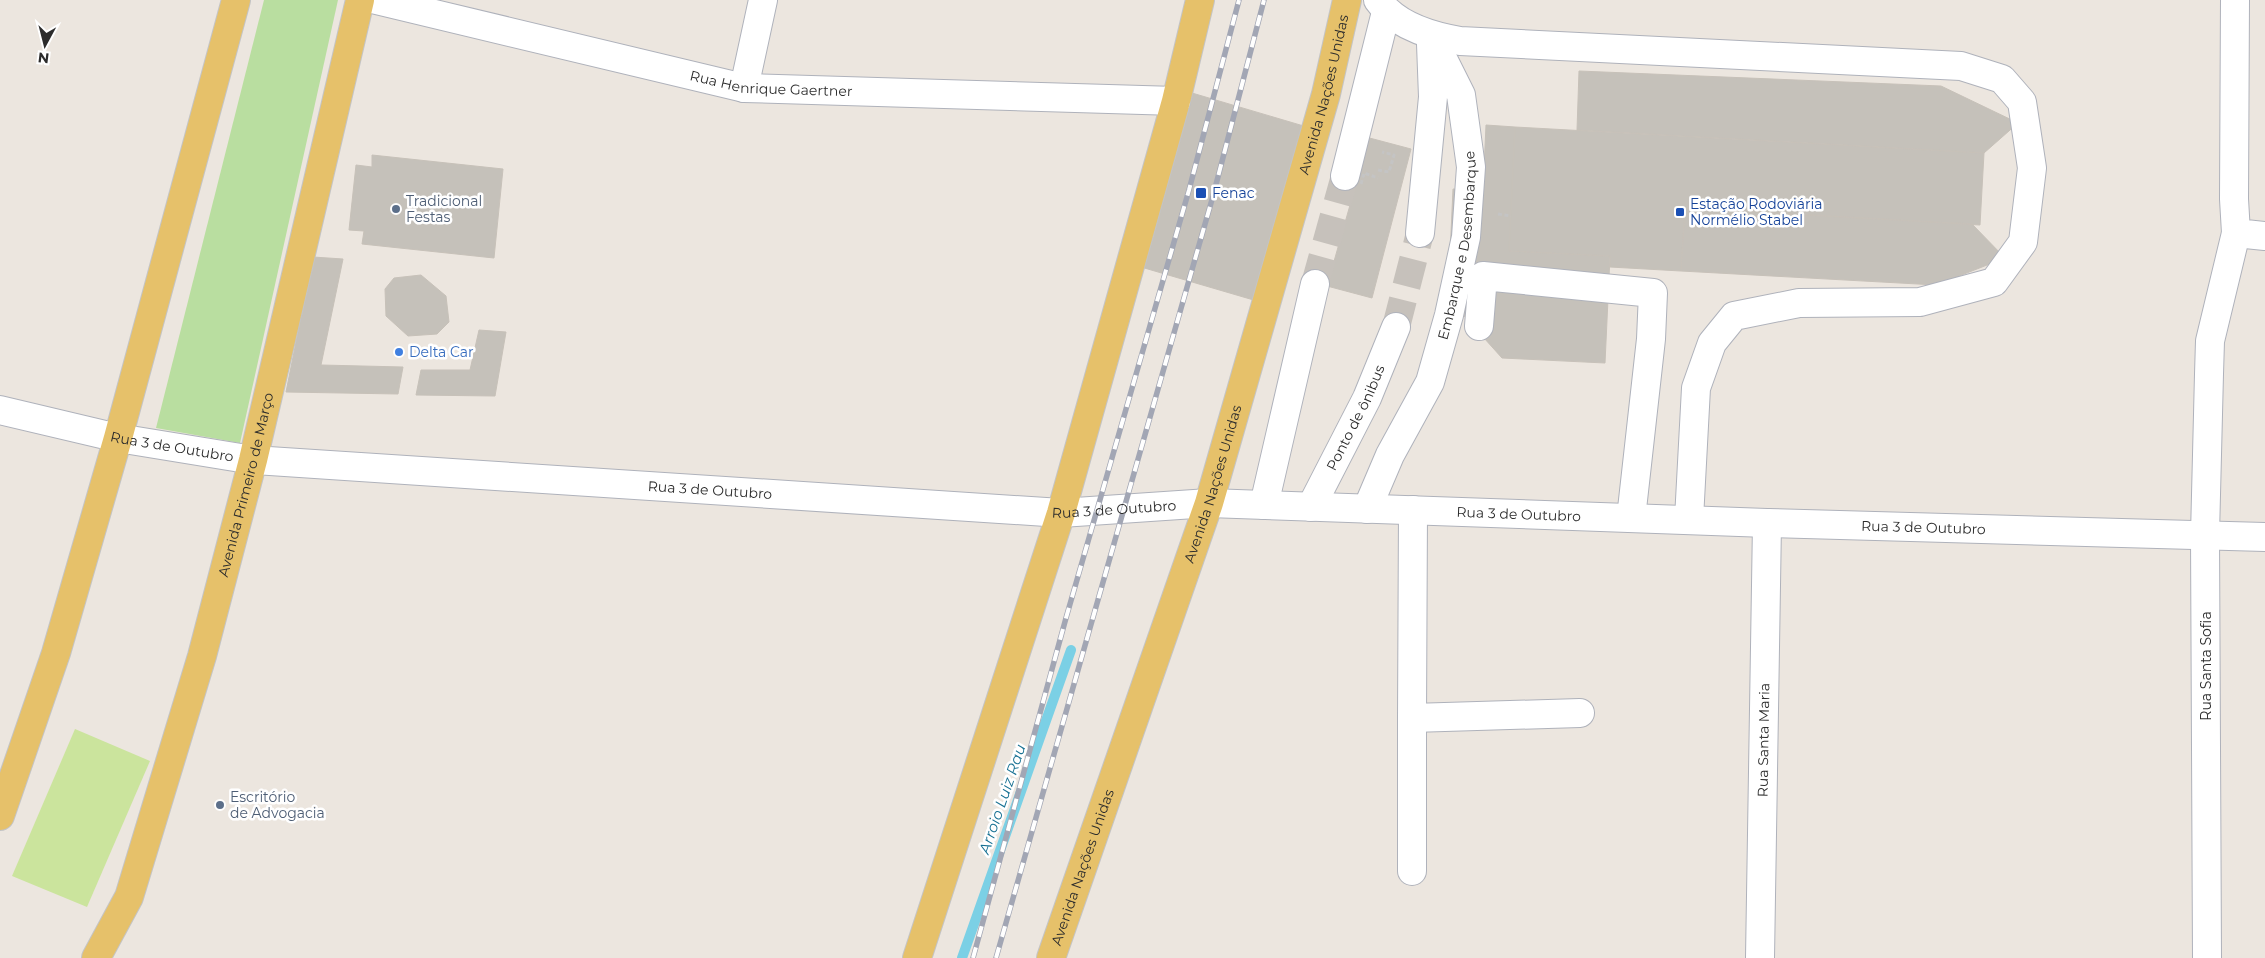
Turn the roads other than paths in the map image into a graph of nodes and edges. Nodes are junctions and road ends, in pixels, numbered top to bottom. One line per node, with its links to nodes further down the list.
1 (236, 0): 20 (main road)
2 (360, 0): 21 (main road, Avenida Primeiro de Março)
3 (376, 0): 10 (street, Rua Henrique Gaertner)
4 (763, 0): 10 (street)
5 (1200, 0): 11 (main road)
6 (1347, 0): 22 (main road, Avenida Nações Unidas)
7 (2235, 0): 14 (street, Rua Santa Sofia)
8 (1382, 6): 9 (street); 12 (street)
9 (1431, 35): 13 (street); 25 (street, Embarque e Desembarque); 29 (street)
10 (744, 88): 11 (street, Rua Henrique Gaertner)
11 (1176, 102): 27 (main road)
12 (1353, 180)
13 (1420, 233)
14 (2236, 234): 15 (street); 31 (street, Rua Santa Sofia)
15 (2265, 236)
16 (1316, 284): 23 (street)
17 (1479, 326): 28 (street)
18 (1396, 327): 24 (street, Ponto de ônibus)
19 (0, 410): 20 (street, Rua 3 de Outubro)
20 (118, 438): 21 (street, Rua 3 de Outubro); 35 (main road)
21 (253, 460): 27 (street, Rua 3 de Outubro); 37 (main road, Avenida Primeiro de Março)
22 (1209, 503): 23 (street, Rua 3 de Outubro); 27 (street, Rua 3 de Outubro); 39 (main road, Avenida Nações Unidas)
23 (1264, 505): 24 (street, Rua 3 de Outubro)
24 (1311, 506): 25 (street, Rua 3 de Outubro)
25 (1367, 509): 26 (street, Rua 3 de Outubro)
26 (1413, 510): 28 (street, Rua 3 de Outubro); 34 (street)
27 (1061, 513): 38 (main road)
28 (1631, 518): 29 (street, Rua 3 de Outubro)
29 (1688, 519): 30 (street, Rua 3 de Outubro)
30 (1767, 523): 31 (street, Rua 3 de Outubro); 40 (street, Rua Santa Maria)
31 (2205, 535): 32 (street, Rua 3 de Outubro); 41 (street, Rua Santa Sofia)
32 (2265, 537)
33 (1580, 713): 34 (street)
34 (1412, 718): 36 (street)
35 (0, 816)
36 (1412, 871)
37 (96, 958)
38 (918, 958)
39 (1052, 958)
40 (1760, 958)
41 (2207, 958)

